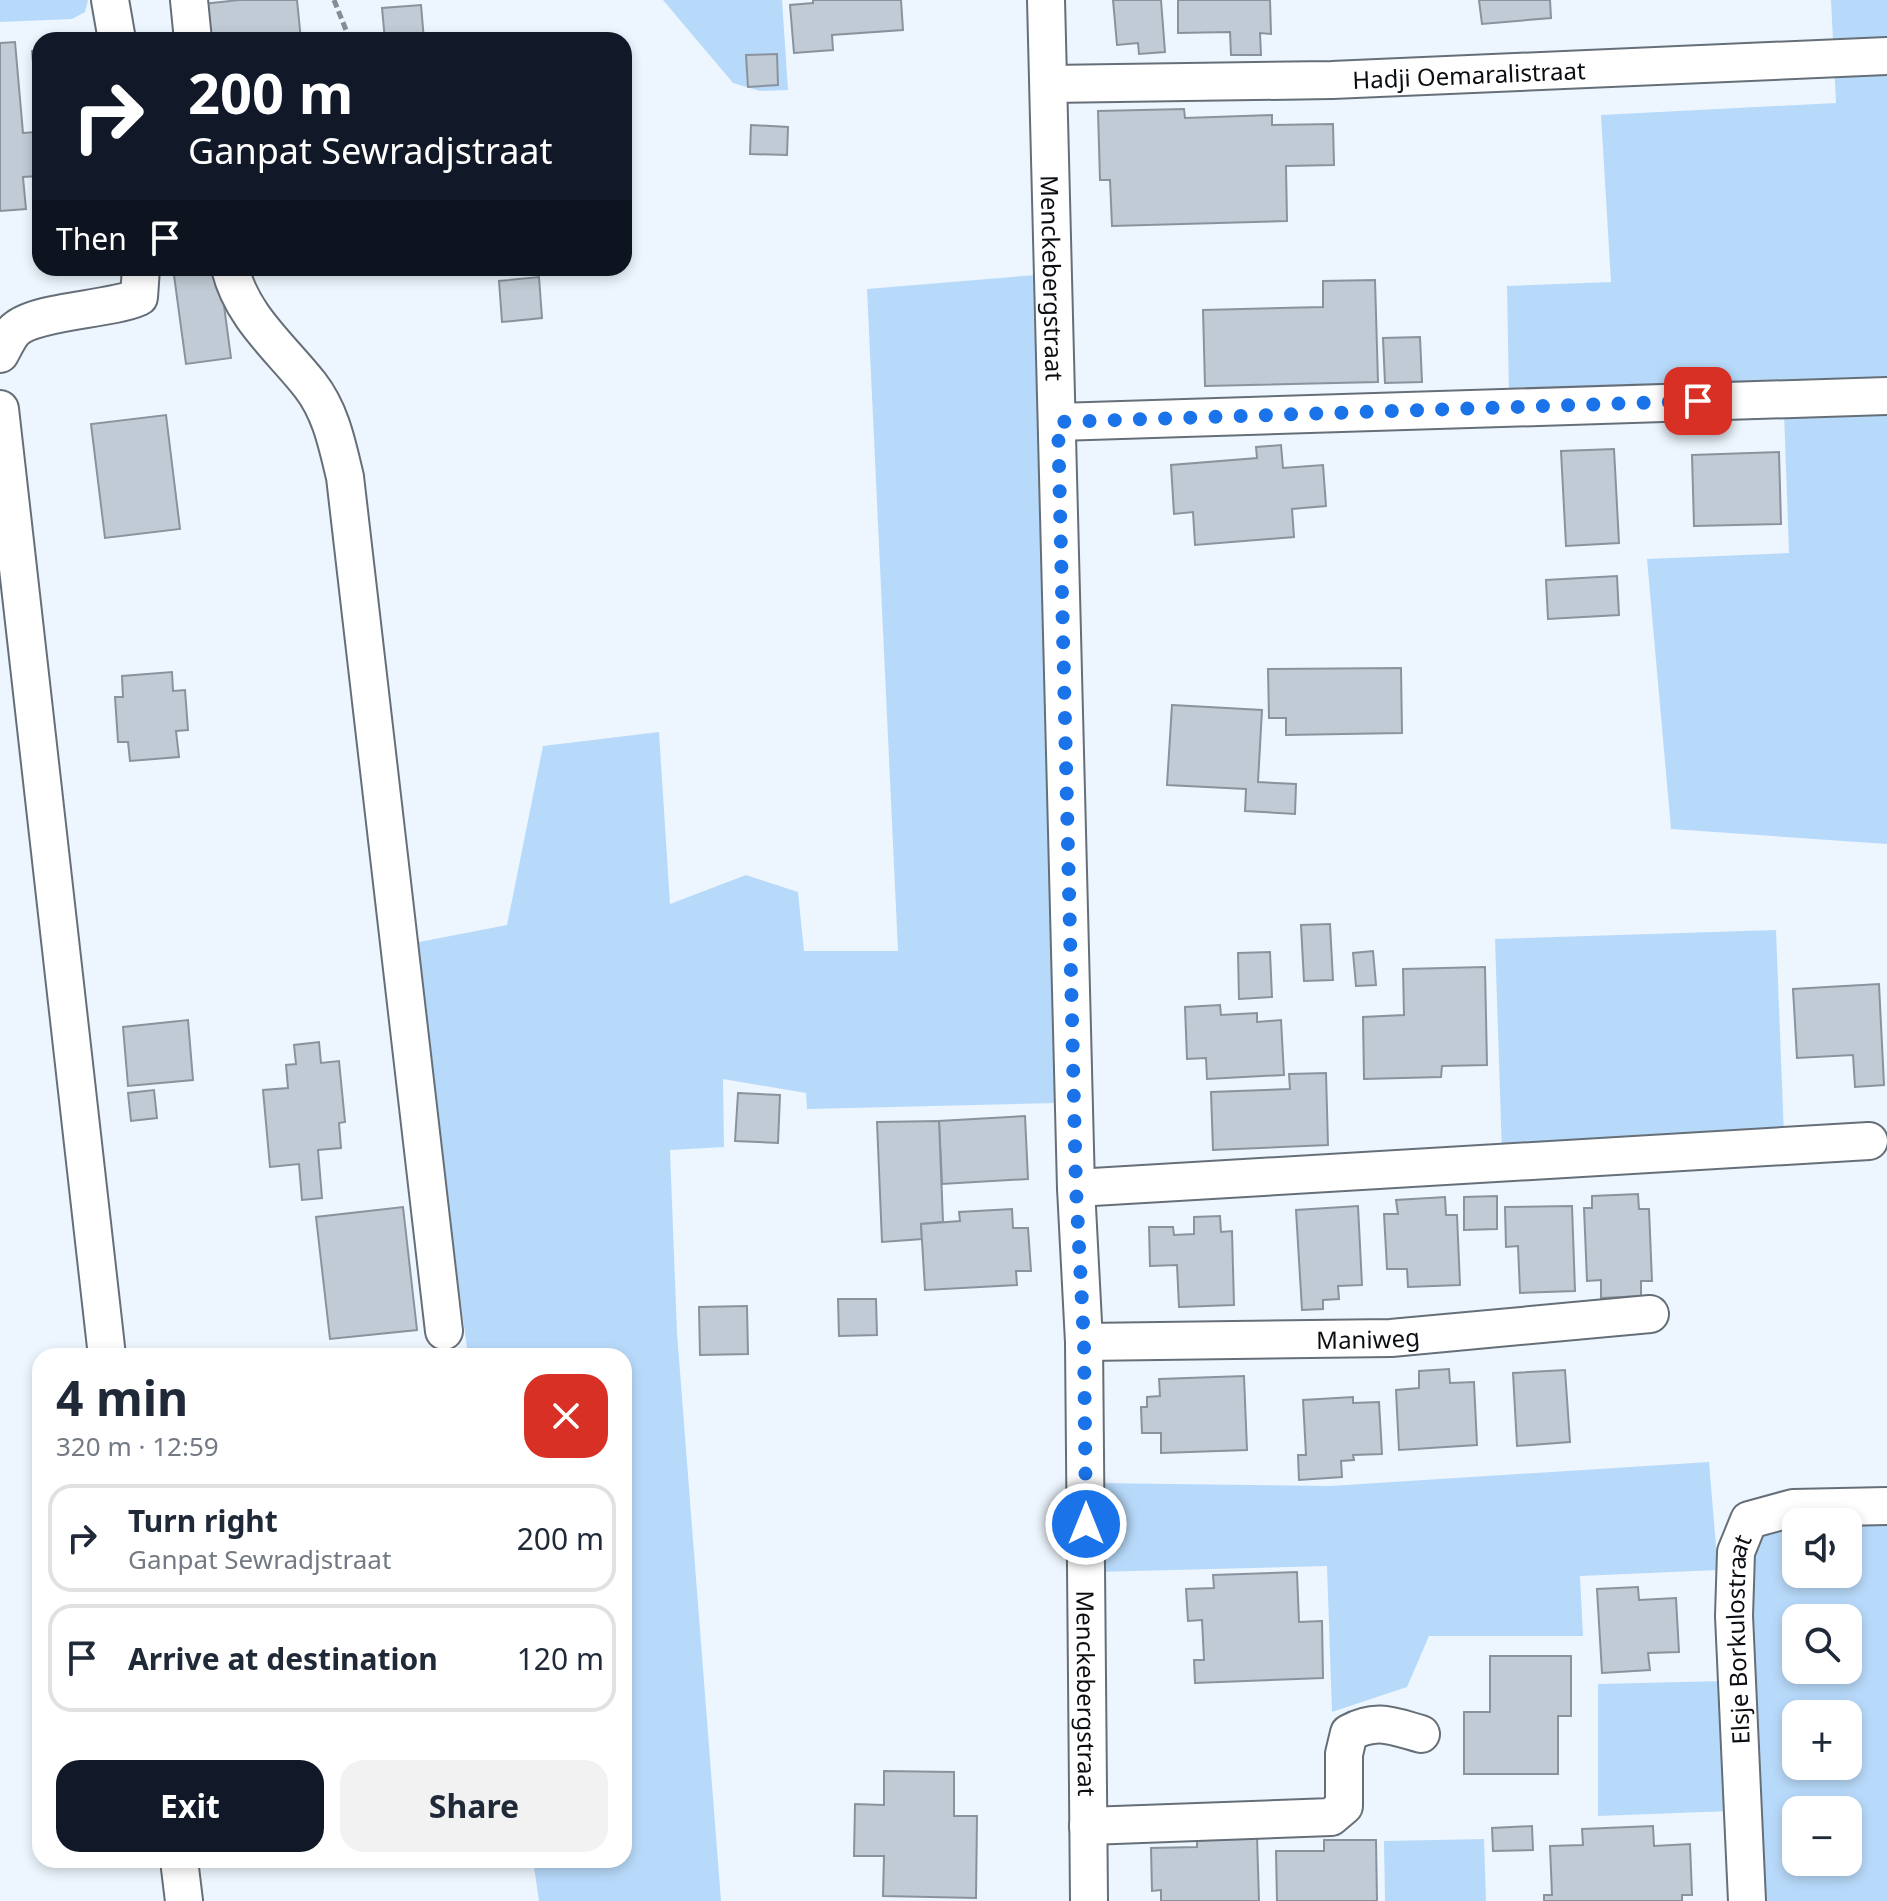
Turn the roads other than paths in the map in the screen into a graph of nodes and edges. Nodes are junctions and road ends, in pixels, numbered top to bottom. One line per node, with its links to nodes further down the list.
1 (110, 0): 4 (street)
2 (189, 0): 5 (street)
3 (1046, 0): 7 (street, Menckebergstraat)
4 (116, 32)
5 (192, 32)
6 (1887, 56): 7 (street, Hadji Oemaralistraat)
7 (1049, 84): 13 (street, Menckebergstraat)
8 (140, 276): 10 (street)
9 (232, 276): 17 (street)
10 (0, 354)
11 (1887, 396): 13 (street)
12 (0, 409): 19 (street)
13 (1058, 422): 15 (street, Menckebergstraat)
14 (1869, 1141): 15 (street)
15 (1076, 1188): 18 (street, Menckebergstraat)
16 (1650, 1314): 18 (street, Maniweg)
17 (444, 1331)
18 (1084, 1342): 22 (street, Menckebergstraat)
19 (106, 1348)
20 (1887, 1506): 26 (street, Elsje Borkulostraat)
21 (1421, 1734): 22 (street)
22 (1088, 1826): 25 (street, Menckebergstraat)
23 (180, 1868): 24 (street)
24 (184, 1901)
25 (1089, 1901)
26 (1747, 1901)

